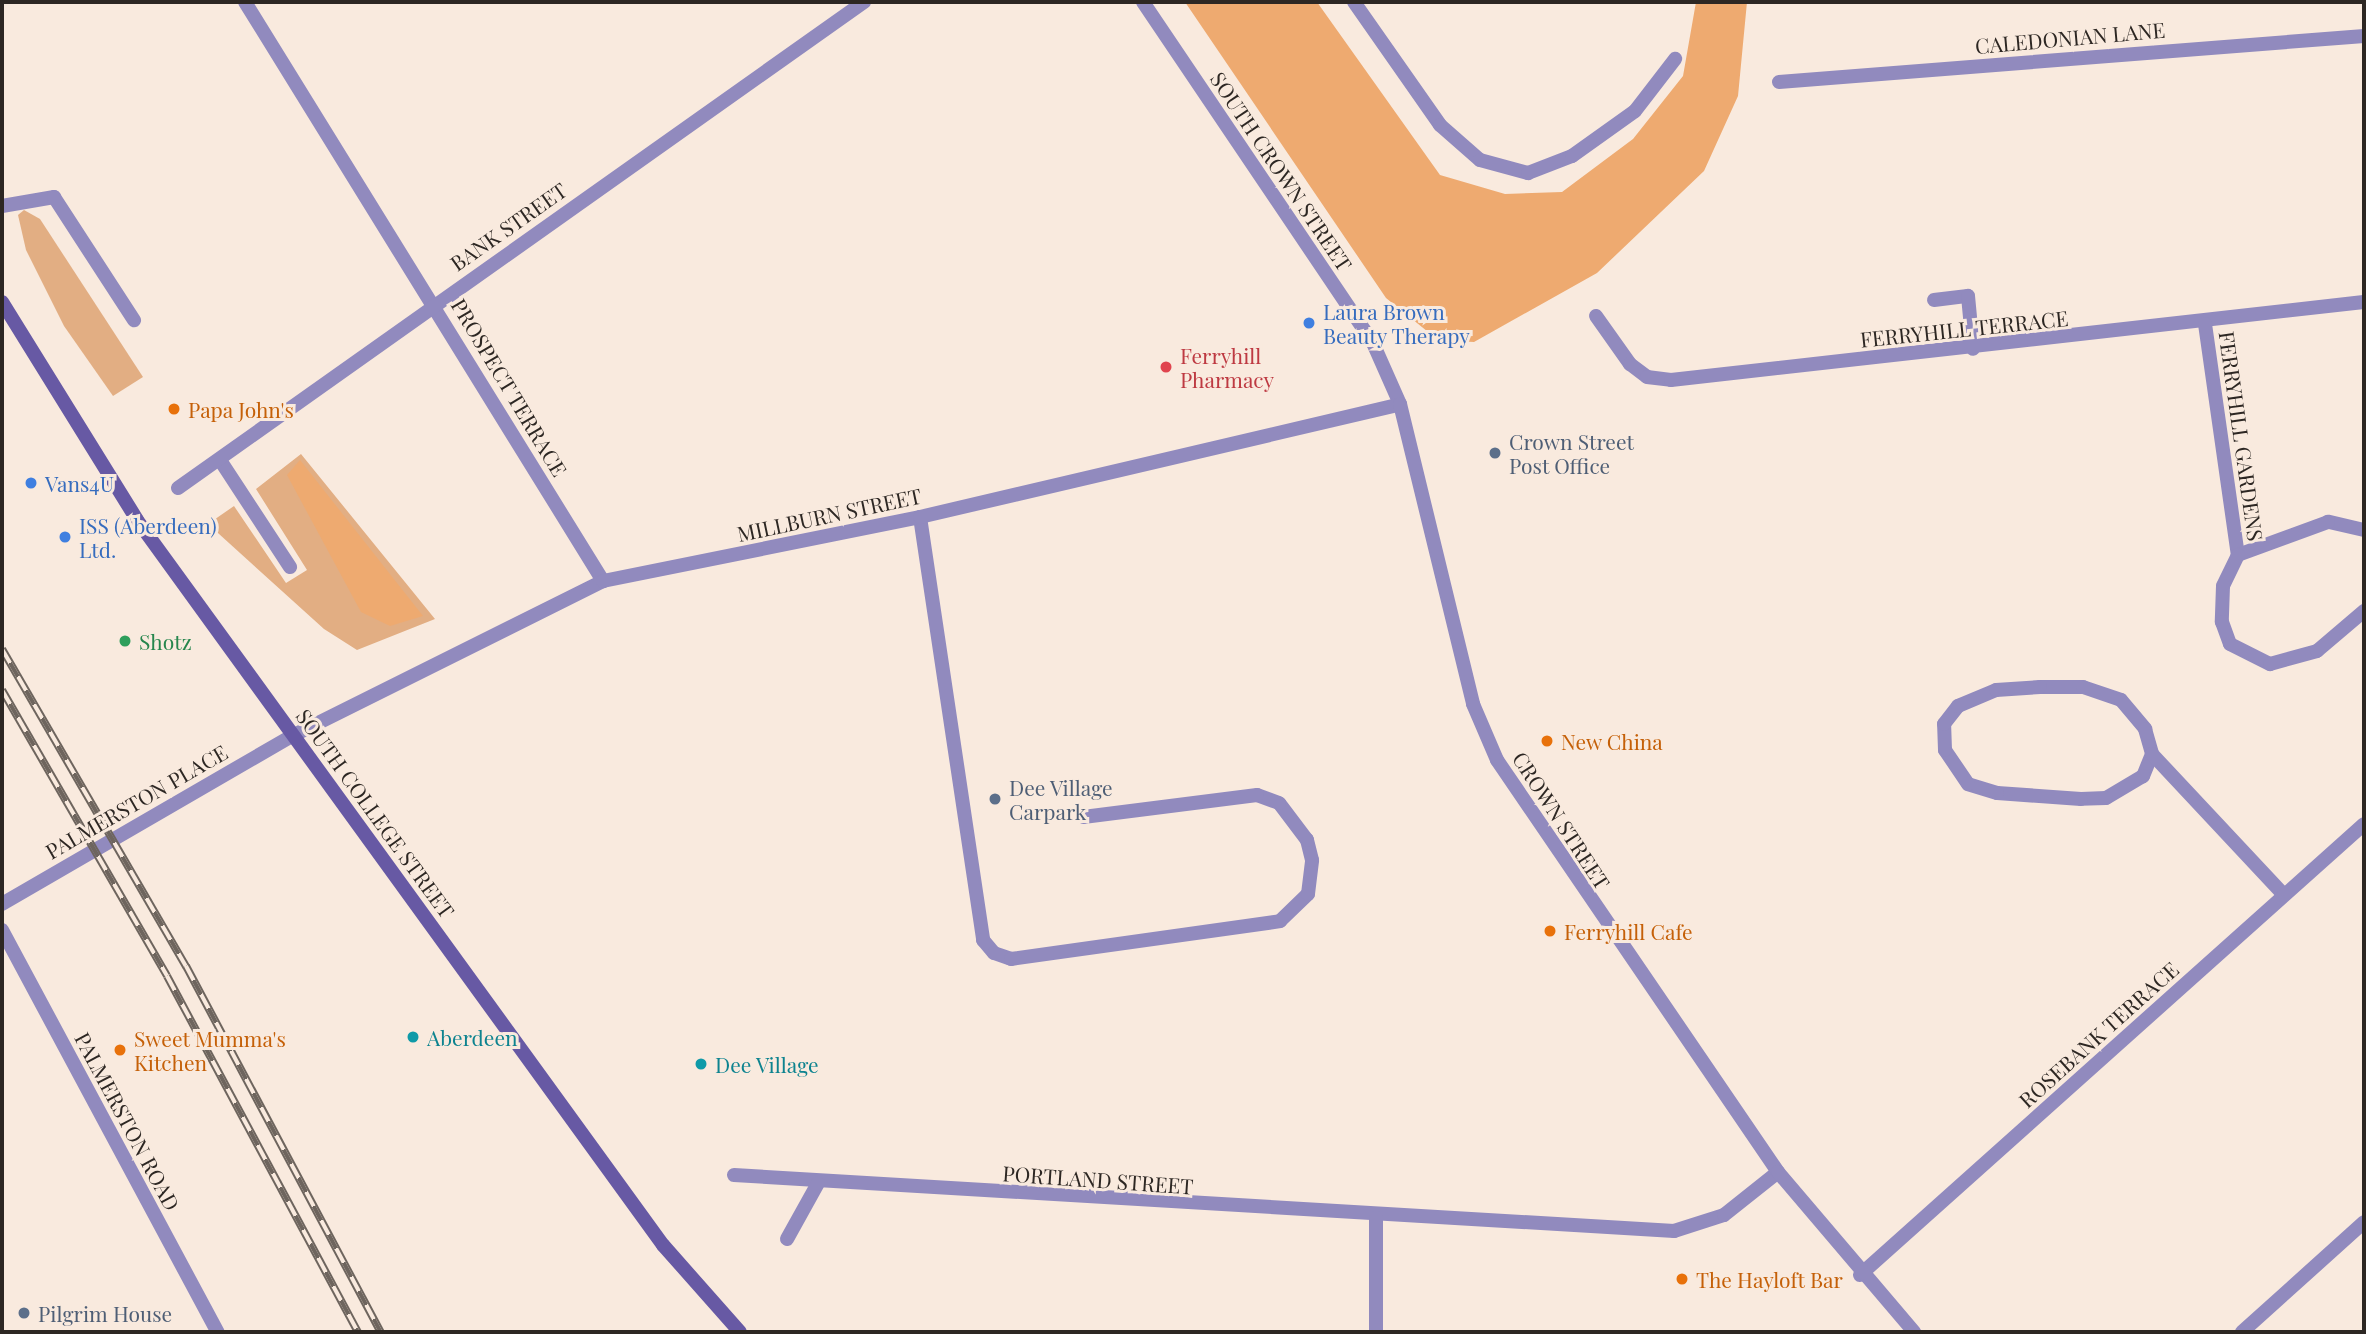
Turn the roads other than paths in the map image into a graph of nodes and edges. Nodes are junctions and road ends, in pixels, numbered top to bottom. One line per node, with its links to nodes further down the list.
1 (245, 2): 12 (street, PROSPECT TERRACE)
2 (864, 2): 12 (street, BANK STREET)
3 (1143, 2): 17 (street, SOUTH CROWN STREET)
4 (1354, 2): 6 (street)
5 (2364, 36): 7 (street, CALEDONIAN LANE)
6 (1675, 59)
7 (1779, 82)
8 (2, 206): 14 (street)
9 (1934, 300): 16 (street)
10 (2, 302): 26 (main road, SOUTH COLLEGE STREET)
11 (2364, 302): 15 (street, FERRYHILL TERRACE)
12 (435, 303): 18 (street, BANK STREET); 24 (street, PROSPECT TERRACE)
13 (1596, 316): 16 (street, FERRYHILL TERRACE)
14 (134, 320)
15 (2205, 324): 16 (street, FERRYHILL TERRACE); 22 (street, FERRYHILL GARDENS)
16 (1973, 349)
17 (1400, 404): 20 (street, MILLBURN STREET); 33 (street, CROWN STREET)
18 (220, 460): 19 (street, BANK STREET); 23 (street)
19 (178, 488)
20 (920, 517): 24 (street, MILLBURN STREET); 28 (street)
21 (2364, 530): 22 (street, FERRYHILL GARDENS)
22 (2238, 555): 25 (street, FERRYHILL GARDENS)
23 (290, 567)
24 (603, 581): 26 (street, MILLBURN STREET)
25 (2364, 611)
26 (292, 736): 31 (street, PALMERSTON PLACE); 41 (main road, SOUTH COLLEGE STREET)
27 (2152, 754): 27 (street); 30 (street)
28 (1083, 817)
29 (2364, 824): 30 (street, ROSEBANK TERRACE)
30 (2284, 895): 39 (street, ROSEBANK TERRACE)
31 (2, 904)
32 (2, 930): 40 (street, PALMERSTON ROAD)
33 (1778, 1172): 36 (street, PORTLAND STREET); 39 (street, CROWN STREET)
34 (734, 1175): 35 (street, PORTLAND STREET)
35 (818, 1183): 36 (street, PORTLAND STREET); 38 (street)
36 (1376, 1218): 42 (street)
37 (2364, 1222): 44 (street)
38 (787, 1238)
39 (1860, 1275): 43 (street, CROWN STREET)
40 (218, 1332)
41 (740, 1332)
42 (1376, 1332)
43 (1914, 1332)
44 (2242, 1332)

